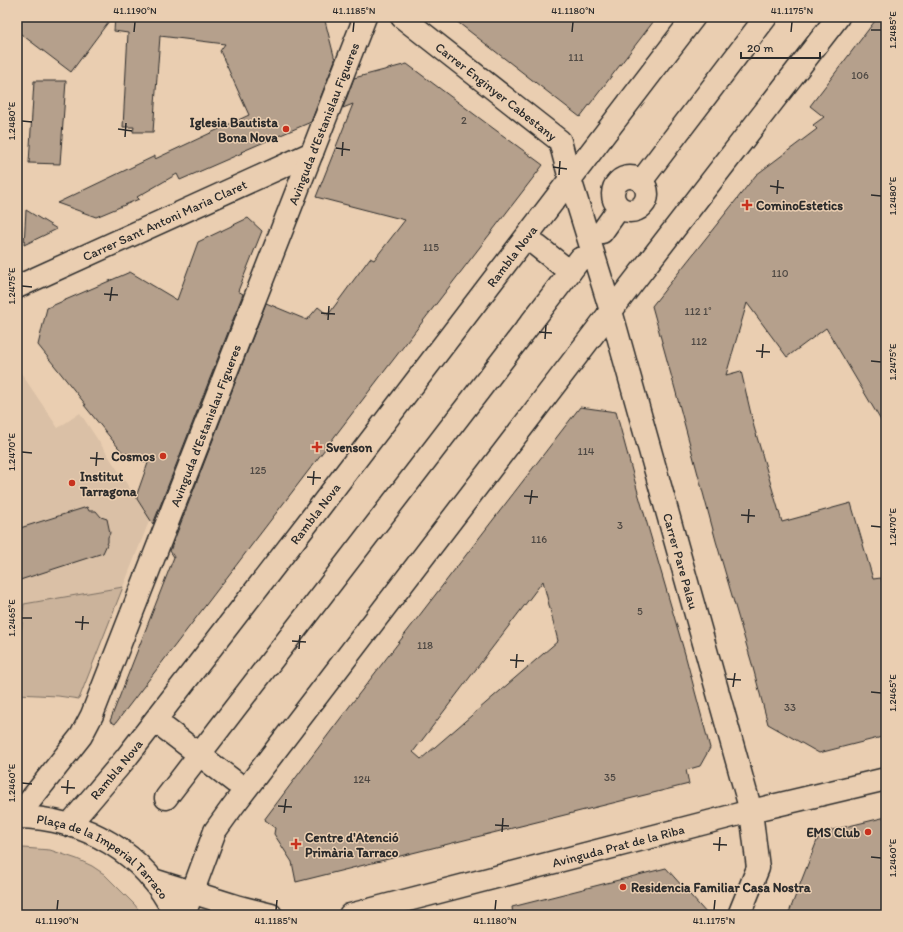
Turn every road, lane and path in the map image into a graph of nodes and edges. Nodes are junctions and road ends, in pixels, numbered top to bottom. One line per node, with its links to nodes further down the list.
1 (365, 17): 6 (street, Avinguda d'Estanislau Figueres)
2 (402, 17): 7 (street, Carrer Enginyer Cabestany)
3 (694, 17): 7 (street, Rambla Nova)
4 (766, 17): 8 (street)
5 (838, 17): 11 (street)
6 (312, 153): 10 (street, Carrer Sant Antoni Maria Claret); 18 (street, Avinguda d'Estanislau Figueres)
7 (570, 179): 11 (street); 19 (street, Rambla Nova)
8 (602, 232)
9 (536, 245): 13 (street, Rambla Nova)
10 (17, 287)
11 (611, 310): 17 (street, Carrer Pare Palau); 21 (street)
12 (166, 729): 13 (street)
13 (199, 755): 15 (street); 16 (street, Rambla Nova)
14 (886, 779): 17 (street, Avinguda Prat de la Riba)
15 (235, 782)
16 (166, 798)
17 (750, 812): 25 (street, Avinguda Prat de la Riba); 26 (street, Carrer Pare Palau)
18 (17, 817): 19 (street, Plaça de la Imperial Tarraco)
19 (69, 825): 20 (street, Plaça de la Imperial Tarraco)
20 (153, 880): 21 (street); 22 (street, Plaça de la Imperial Tarraco)
21 (192, 892): 23 (street); 24 (street)
22 (175, 915)
23 (184, 915)
24 (271, 915)
25 (350, 915)
26 (739, 915)

